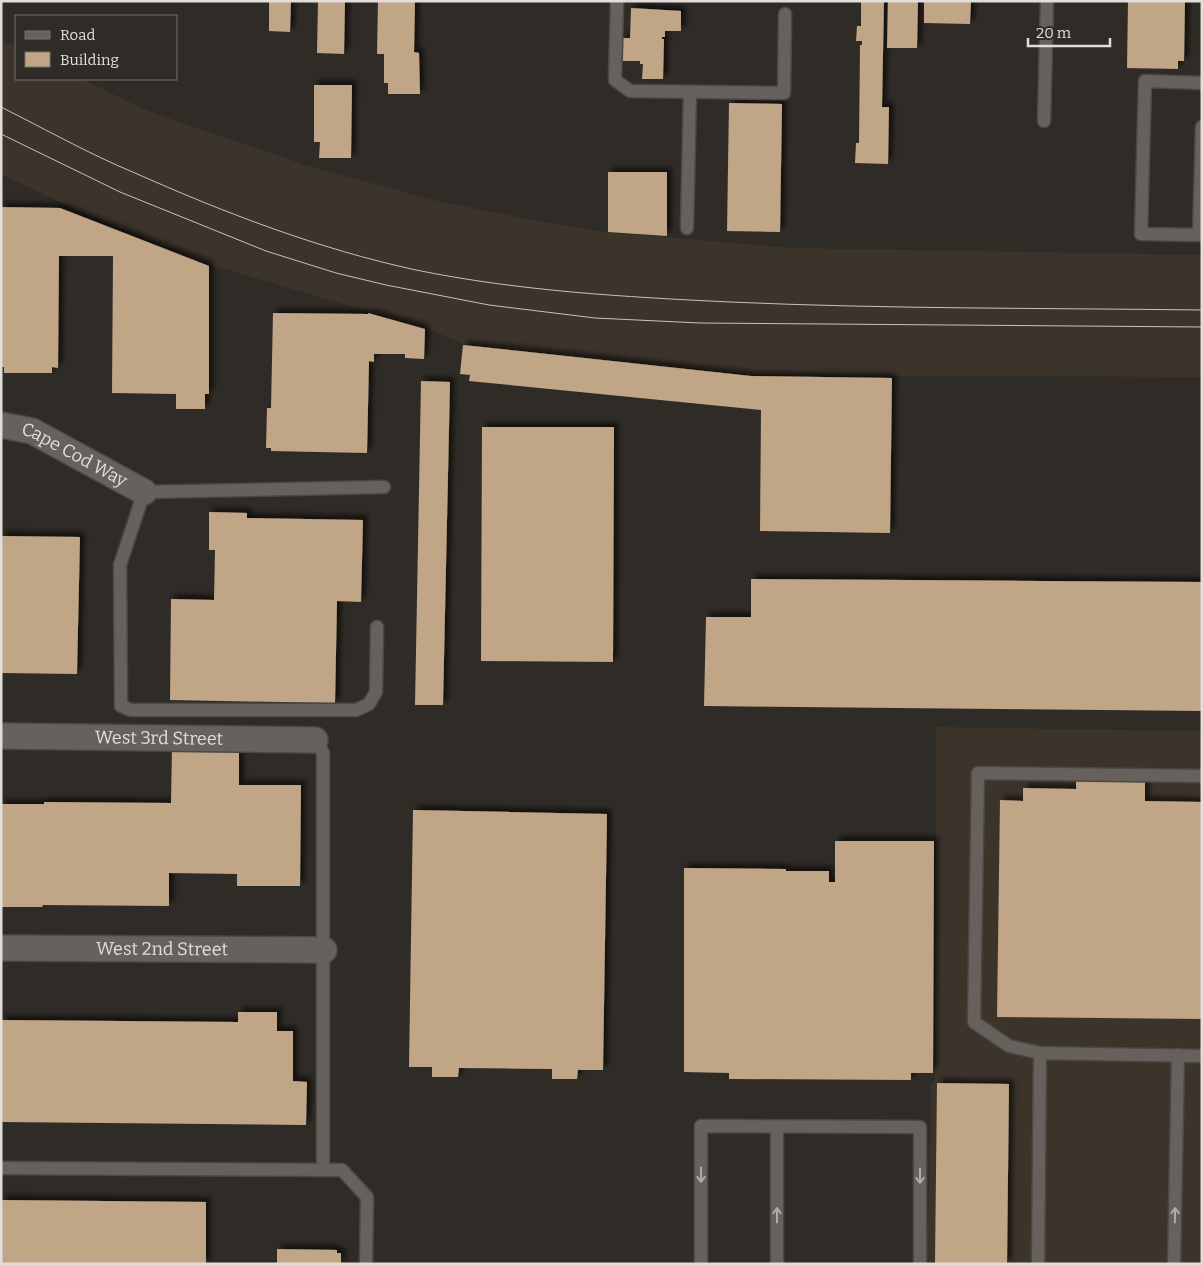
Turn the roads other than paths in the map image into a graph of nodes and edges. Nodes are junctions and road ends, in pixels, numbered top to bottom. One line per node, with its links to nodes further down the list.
1 (617, 1): 5 (lane)
2 (1047, 1): 6 (lane)
3 (785, 14): 5 (lane)
4 (1202, 83): 7 (lane)
5 (690, 92): 8 (lane)
6 (1044, 121)
7 (1202, 127)
8 (687, 228)
9 (1, 425): 11 (street, Cape Cod Way)
10 (384, 487): 11 (lane)
11 (144, 492): 12 (lane)
12 (377, 627)
13 (1, 736): 14 (street, West 3rd Street)
14 (315, 740): 17 (lane)
15 (1202, 776): 18 (lane)
16 (1, 948): 17 (street, West 2nd Street)
17 (324, 950): 23 (lane)
18 (1040, 1053): 19 (lane); 28 (lane)
19 (1178, 1056): 20 (lane); 29 (lane, one-way to 19)
20 (1202, 1056)
21 (777, 1127): 25 (lane, one-way to 25); 26 (lane, one-way to 21); 27 (lane, one-way to 27)
22 (1, 1168): 23 (lane)
23 (323, 1170): 24 (lane)
24 (366, 1264)
25 (701, 1264)
26 (777, 1264)
27 (920, 1264)
28 (1038, 1264)
29 (1174, 1264)

